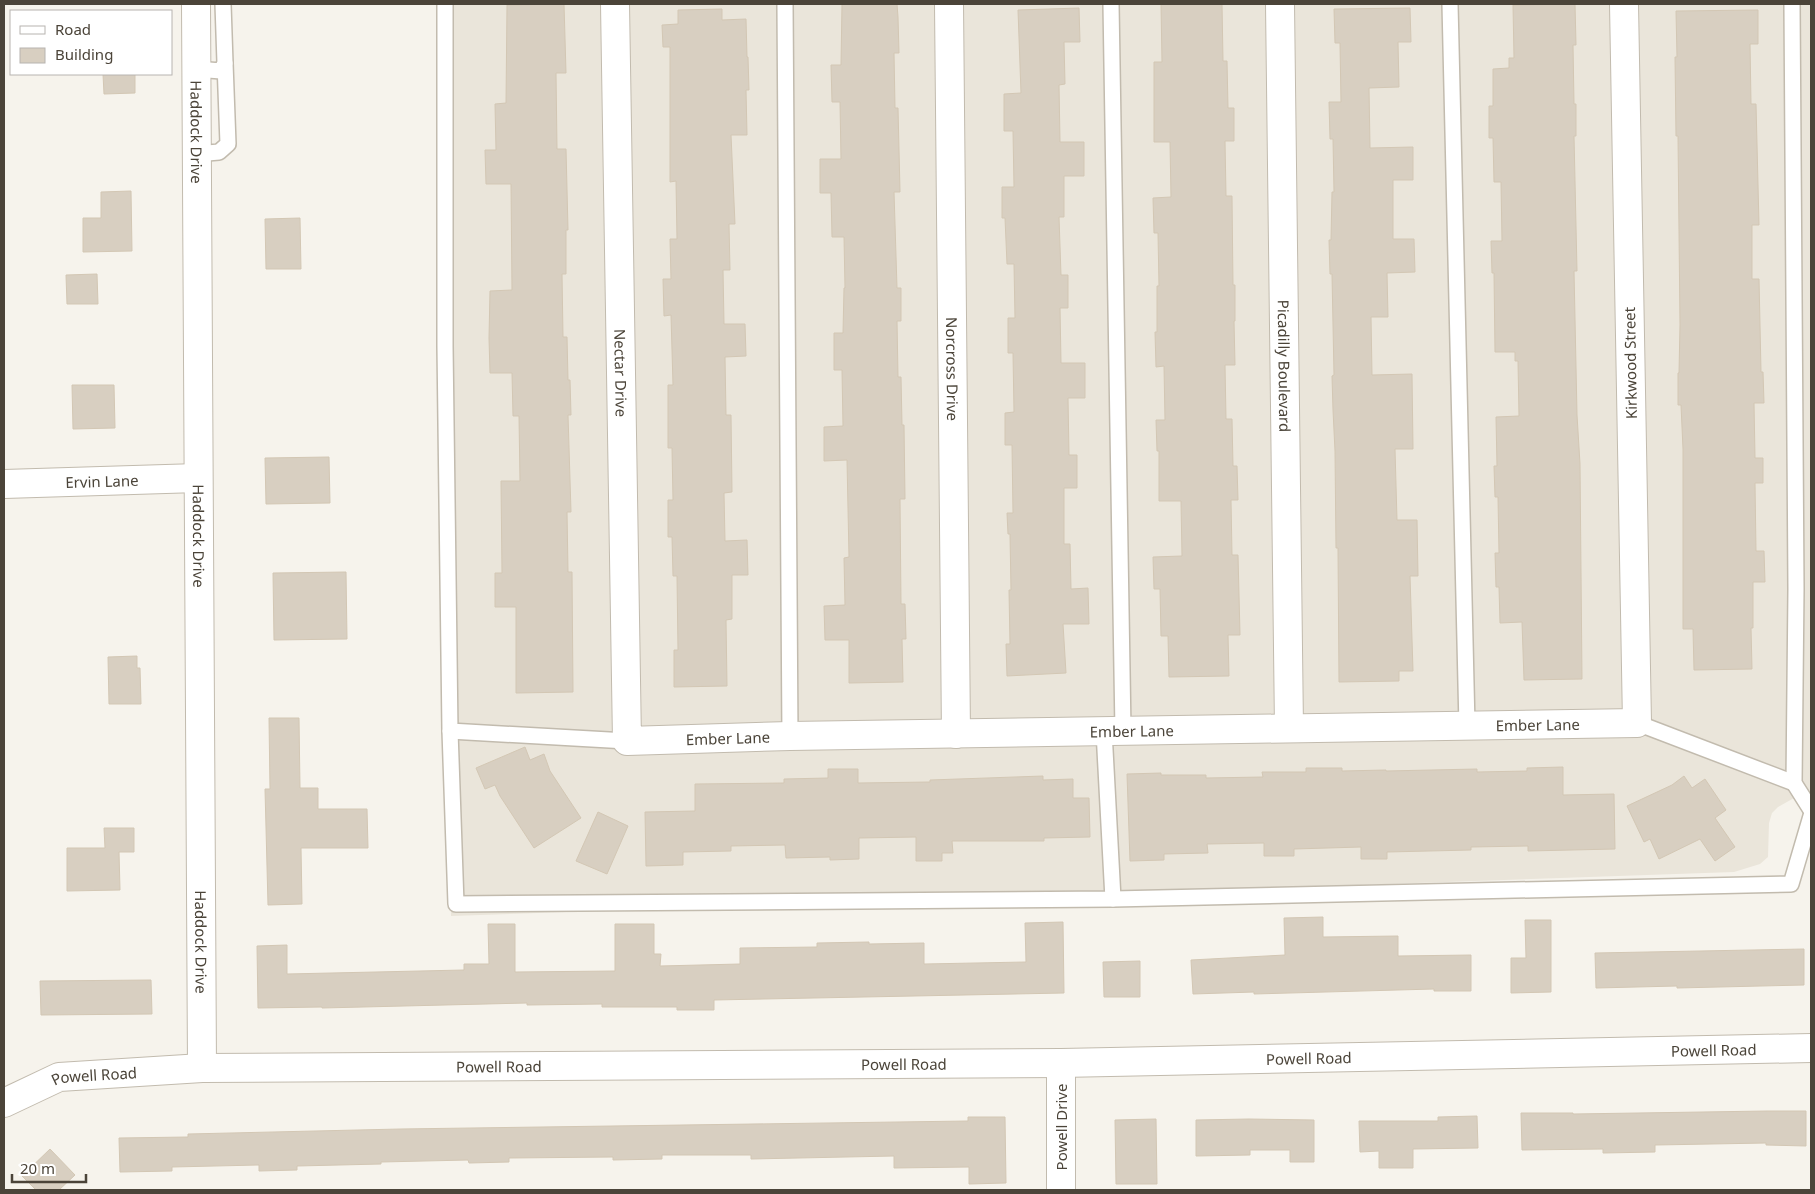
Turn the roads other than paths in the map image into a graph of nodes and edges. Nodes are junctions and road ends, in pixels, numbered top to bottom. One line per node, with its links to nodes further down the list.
1 (196, 4): 13 (street, Haddock Drive)
2 (223, 4): 12 (lane)
3 (445, 4): 21 (lane)
4 (616, 4): 25 (street, Nectar Drive)
5 (785, 4): 24 (lane)
6 (949, 4): 23 (street, Norcross Drive)
7 (1111, 4): 22 (lane)
8 (1280, 4): 20 (street, Picadilly Boulevard)
9 (1450, 4): 19 (lane)
10 (1624, 4): 18 (street, Kirkwood Street)
11 (1792, 4): 17 (lane)
12 (225, 63): 13 (lane); 14 (lane)
13 (196, 69): 14 (street, Haddock Drive)
14 (196, 154): 15 (street, Haddock Drive)
15 (198, 478): 16 (street, Ervin Lane); 32 (street, Haddock Drive)
16 (4, 484)
17 (1804, 589): 26 (lane)
18 (1637, 723): 19 (street, Ember Lane); 26 (lane)
19 (1467, 726): 20 (street, Ember Lane)
20 (1288, 728): 22 (street, Ember Lane)
21 (450, 731): 25 (lane); 29 (lane)
22 (1113, 731): 23 (street, Ember Lane); 29 (lane)
23 (956, 734): 24 (street, Ember Lane)
24 (790, 736): 25 (street, Ember Lane)
25 (627, 741)
26 (1794, 783): 27 (lane)
27 (1811, 810)
28 (1811, 816): 29 (lane)
29 (1113, 899)
30 (1811, 1048): 31 (street, Powell Road)
31 (1061, 1063): 32 (street, Powell Road); 34 (street, Powell Drive)
32 (202, 1068): 33 (street, Powell Road)
33 (4, 1103)
34 (1061, 1190)

